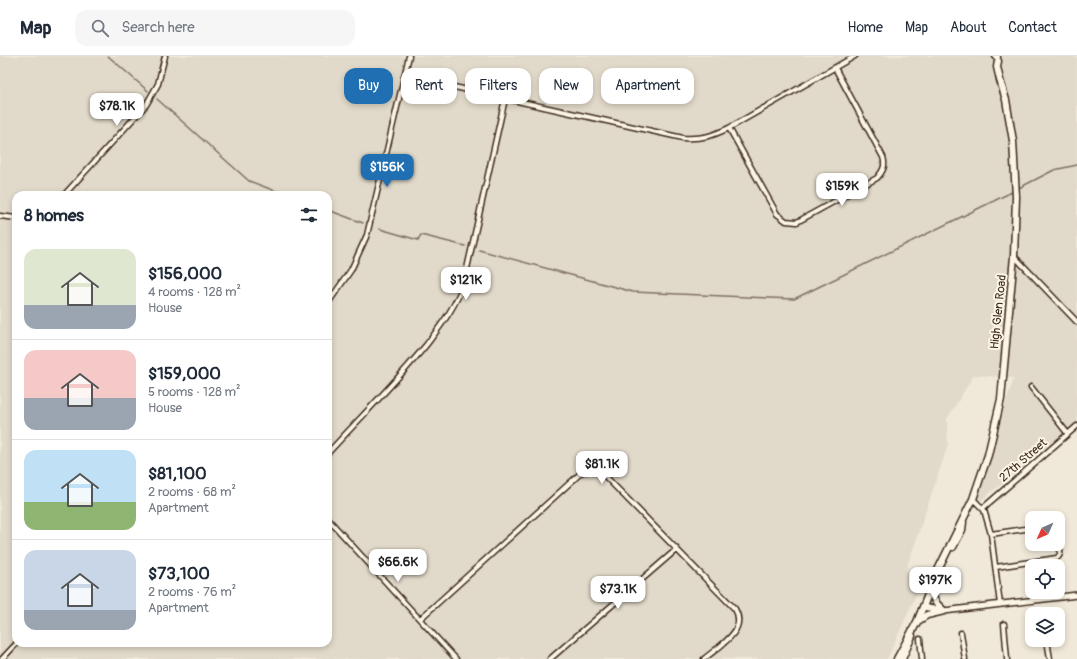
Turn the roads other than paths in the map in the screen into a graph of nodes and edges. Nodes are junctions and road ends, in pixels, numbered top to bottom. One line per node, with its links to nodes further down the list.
1 (165, 56): 11 (street)
2 (409, 56): 5 (street)
3 (855, 56): 6 (street)
4 (997, 57): 14 (main road, High Glen Road)
5 (406, 68)
6 (835, 68): 10 (street); 10 (street)
7 (401, 89): 15 (street)
8 (504, 104): 20 (street)
9 (531, 104): 10 (street)
10 (729, 128)
11 (68, 191)
12 (0, 216): 13 (street)
13 (12, 218)
14 (1014, 256): 16 (street); 21 (main road, High Glen Road)
15 (332, 297)
16 (1076, 319)
17 (1031, 387): 19 (street)
18 (1077, 426): 19 (street, 27th Street)
19 (1068, 434): 22 (street, 27th Street)
20 (332, 448)
21 (973, 499): 22 (street); 29 (main road, High Glen Road)
22 (983, 508): 25 (street)
23 (332, 523): 34 (street)
24 (1025, 529): 25 (street)
25 (990, 534): 28 (street)
26 (677, 549): 34 (street); 44 (street); 45 (street)
27 (1061, 551): 28 (street)
28 (996, 567): 31 (street)
29 (930, 592): 32 (main road, High Glen Road); 33 (main road)
30 (1077, 595): 31 (street)
31 (1000, 604): 33 (street)
32 (924, 607): 33 (street); 35 (main road, High Glen Road)
33 (944, 611): 35 (main road)
34 (420, 619): 43 (street)
35 (917, 622): 37 (main road, High Glen Road)
36 (1004, 624): 50 (street)
37 (912, 632): 46 (main road, High Glen Road); 47 (main road, High Glen Road)
38 (961, 633): 49 (street)
39 (920, 639): 48 (street)
40 (13, 647): 42 (street)
41 (1048, 647): 51 (street)
42 (2, 659)
43 (456, 659)
44 (550, 659)
45 (704, 659)
46 (897, 659)
47 (902, 659)
48 (922, 659)
49 (965, 659)
50 (1007, 659)
51 (1050, 659)

